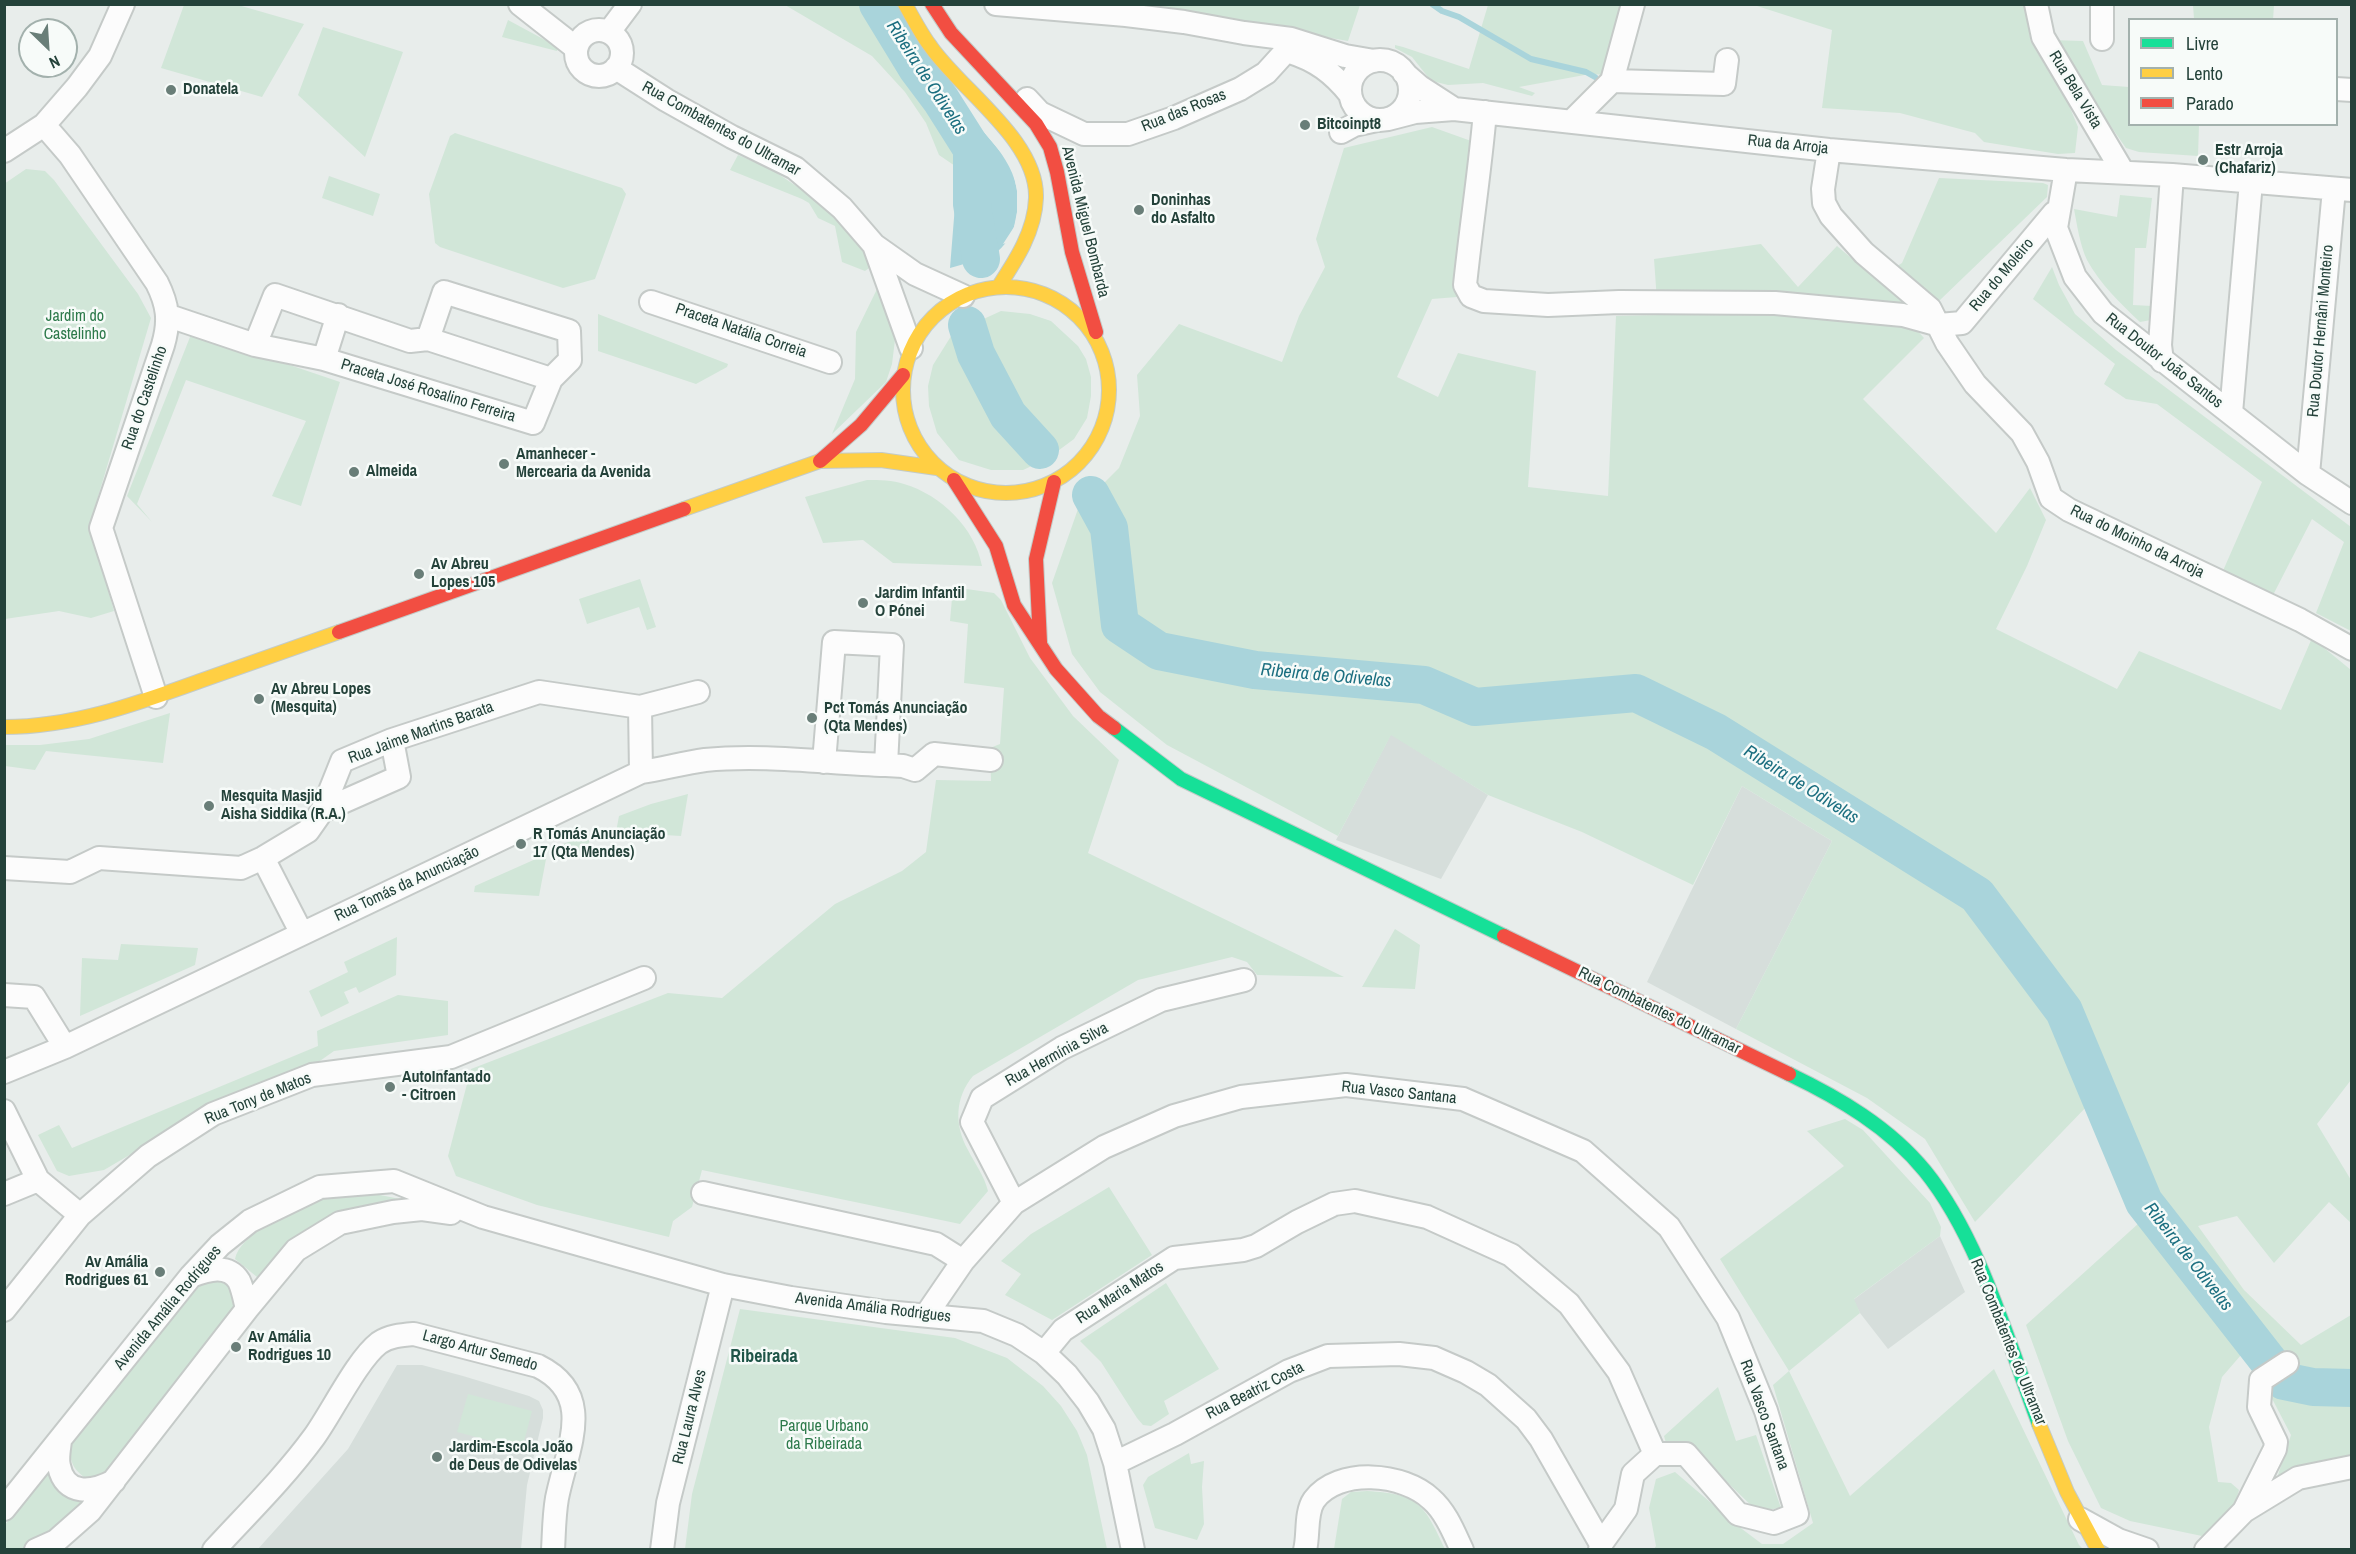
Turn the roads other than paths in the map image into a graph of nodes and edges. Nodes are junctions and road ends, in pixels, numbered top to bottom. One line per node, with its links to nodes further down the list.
1 (123, 4): 26 (street)
2 (520, 4): 14 (street)
3 (630, 4): 11 (street)
4 (905, 4): 36 (main road)
5 (933, 4): 44 (main road, Avenida Miguel Bombarda)
6 (941, 4): 15 (street, Rua das Rosas)
7 (996, 4): 12 (street)
8 (1633, 4): 20 (street)
9 (2036, 4): 30 (street, Rua Bela Vista)
10 (2102, 4): 13 (street)
11 (609, 32): 14 (street); 18 (street)
12 (1244, 33): 15 (street); 17 (street)
13 (2102, 39)
14 (576, 48): 18 (street)
15 (1286, 51): 21 (street)
16 (1727, 60): 20 (street)
17 (1374, 61): 19 (street); 21 (street)
18 (616, 68): 35 (street, Rua Combatentes do Ultramar)
19 (1404, 73): 22 (street, Rua da Arroja); 24 (street)
20 (1612, 81): 25 (street)
21 (1352, 99): 24 (street); 24 (street, Rua da Arroja)
22 (1454, 108): 23 (street, Rua da Arroja); 24 (street, Rua da Arroja)
23 (1485, 112): 25 (street, Rua da Arroja); 41 (street)
24 (1383, 120)
25 (1572, 121): 27 (street, Rua da Arroja)
26 (44, 125): 28 (street); 40 (street, Rua do Castelinho)
27 (1829, 150): 29 (street, Rua da Arroja); 41 (street, Rua do Moinho da Arroja)
28 (4, 151)
29 (2066, 170): 30 (street, Rua da Arroja); 34 (street, Rua Doutor João Santos)
30 (2123, 172): 31 (street, Rua da Arroja)
31 (2172, 175): 32 (street, Rua da Arroja); 47 (street)
32 (2252, 182): 33 (street, Rua da Arroja); 51 (street)
33 (2343, 189): 54 (street, Rua Doutor Hernâni Monteiro)
34 (2058, 211): 41 (street, Rua do Moleiro); 47 (street, Rua Doutor João Santos)
35 (874, 245): 37 (street, Rua Combatentes do Ultramar); 45 (street, Rua Combatentes do Ultramar)
36 (999, 286): 37 (main road); 44 (main road)
37 (963, 296): 45 (main road)
38 (651, 302): 48 (street, Praceta Natália Correia)
39 (338, 315): 42 (street); 43 (street); 46 (street, Praceta José Rosalino Ferreira)
40 (169, 316): 43 (street, Praceta José Rosalino Ferreira); 61 (street, Rua do Castelinho)
41 (1939, 325): 58 (street, Rua do Moinho da Arroja)
42 (428, 339): 50 (street); 50 (street)
43 (255, 345): 46 (street, Praceta José Rosalino Ferreira)
44 (1100, 345): 56 (main road)
45 (911, 348): 49 (main road)
46 (324, 359): 50 (street, Praceta José Rosalino Ferreira)
47 (2162, 361): 51 (street, Rua Doutor João Santos)
48 (830, 362)
49 (903, 375): 52 (main road); 53 (main road)
50 (551, 379)
51 (2231, 413): 54 (street, Rua Doutor João Santos)
52 (820, 461): 53 (main road); 61 (main road)
53 (937, 468): 55 (main road)
54 (2308, 474): 57 (street, Rua Doutor João Santos)
55 (954, 480): 56 (main road); 59 (main road, Rua Combatentes do Ultramar)
56 (1054, 482): 59 (main road, Rua Combatentes do Ultramar)
57 (2352, 503)
58 (2348, 640)
59 (1040, 643): 101 (main road, Rua Combatentes do Ultramar)
60 (698, 692): 62 (street, Rua Jaime Martins Barata)
61 (156, 697): 63 (main road)
62 (640, 707): 64 (street, Rua Jaime Martins Barata); 68 (street)
63 (4, 727)
64 (392, 740): 69 (street, Rua Jaime Martins Barata); 69 (street)
65 (886, 757): 66 (street, Rua Tomás da Anunciação); 67 (street, Rua Tomás da Anunciação); 67 (street)
66 (991, 760)
67 (824, 762): 68 (street, Rua Tomás da Anunciação)
68 (641, 772): 72 (street, Rua Tomás da Anunciação)
69 (322, 811): 70 (street, Rua Jaime Martins Barata)
70 (263, 858): 71 (street, Rua Jaime Martins Barata); 72 (street)
71 (4, 868)
72 (302, 934): 76 (street, Rua Tomás da Anunciação)
73 (644, 978): 84 (street, Rua Tony de Matos)
74 (1244, 980): 83 (street, Rua Hermínia Silva)
75 (4, 995): 76 (street)
76 (65, 1047): 77 (street, Rua Tomás da Anunciação)
77 (4, 1072)
78 (4, 1111): 79 (street)
79 (10, 1138): 80 (street)
80 (38, 1180): 82 (street); 84 (street)
81 (703, 1193): 86 (street)
82 (4, 1194)
83 (1014, 1203): 86 (street, Rua Vasco Santana); 95 (street, Rua Vasco Santana)
84 (80, 1215): 90 (street, Rua Tony de Matos)
85 (483, 1217): 87 (street, Avenida Amália Rodrigues); 88 (street, Avenida Amália Rodrigues); 89 (street, Avenida Amália Rodrigues)
86 (963, 1261): 91 (street, Rua Vasco Santana)
87 (192, 1276): 89 (street); 94 (street, Avenida Amália Rodrigues)
88 (723, 1285): 91 (street, Avenida Amália Rodrigues); 106 (street, Rua Laura Alves)
89 (247, 1309): 98 (street, Avenida Amália Rodrigues)
90 (4, 1310)
91 (926, 1316): 92 (street, Avenida Amália Rodrigues)
92 (1044, 1353): 95 (street, Rua Maria Matos); 96 (street, Avenida Amália Rodrigues)
93 (2287, 1363): 100 (street)
94 (60, 1441): 98 (street); 99 (street, Avenida Amália Rodrigues)
95 (1655, 1454): 102 (street)
96 (1115, 1463): 102 (street, Rua Beatriz Costa); 107 (street, Avenida Amália Rodrigues)
97 (2352, 1467): 100 (street)
98 (114, 1481): 103 (street, Avenida Amália Rodrigues)
99 (4, 1509)
100 (2244, 1511): 112 (street)
101 (2080, 1519): 110 (main road, Rua Combatentes do Ultramar); 111 (street)
102 (1601, 1547)
103 (36, 1550)
104 (214, 1550): 105 (street, Largo Artur Semedo)
105 (553, 1550)
106 (662, 1550)
107 (1132, 1550)
108 (1305, 1550): 109 (street)
109 (1462, 1550)
110 (2098, 1550)
111 (2146, 1550)
112 (2206, 1550)

